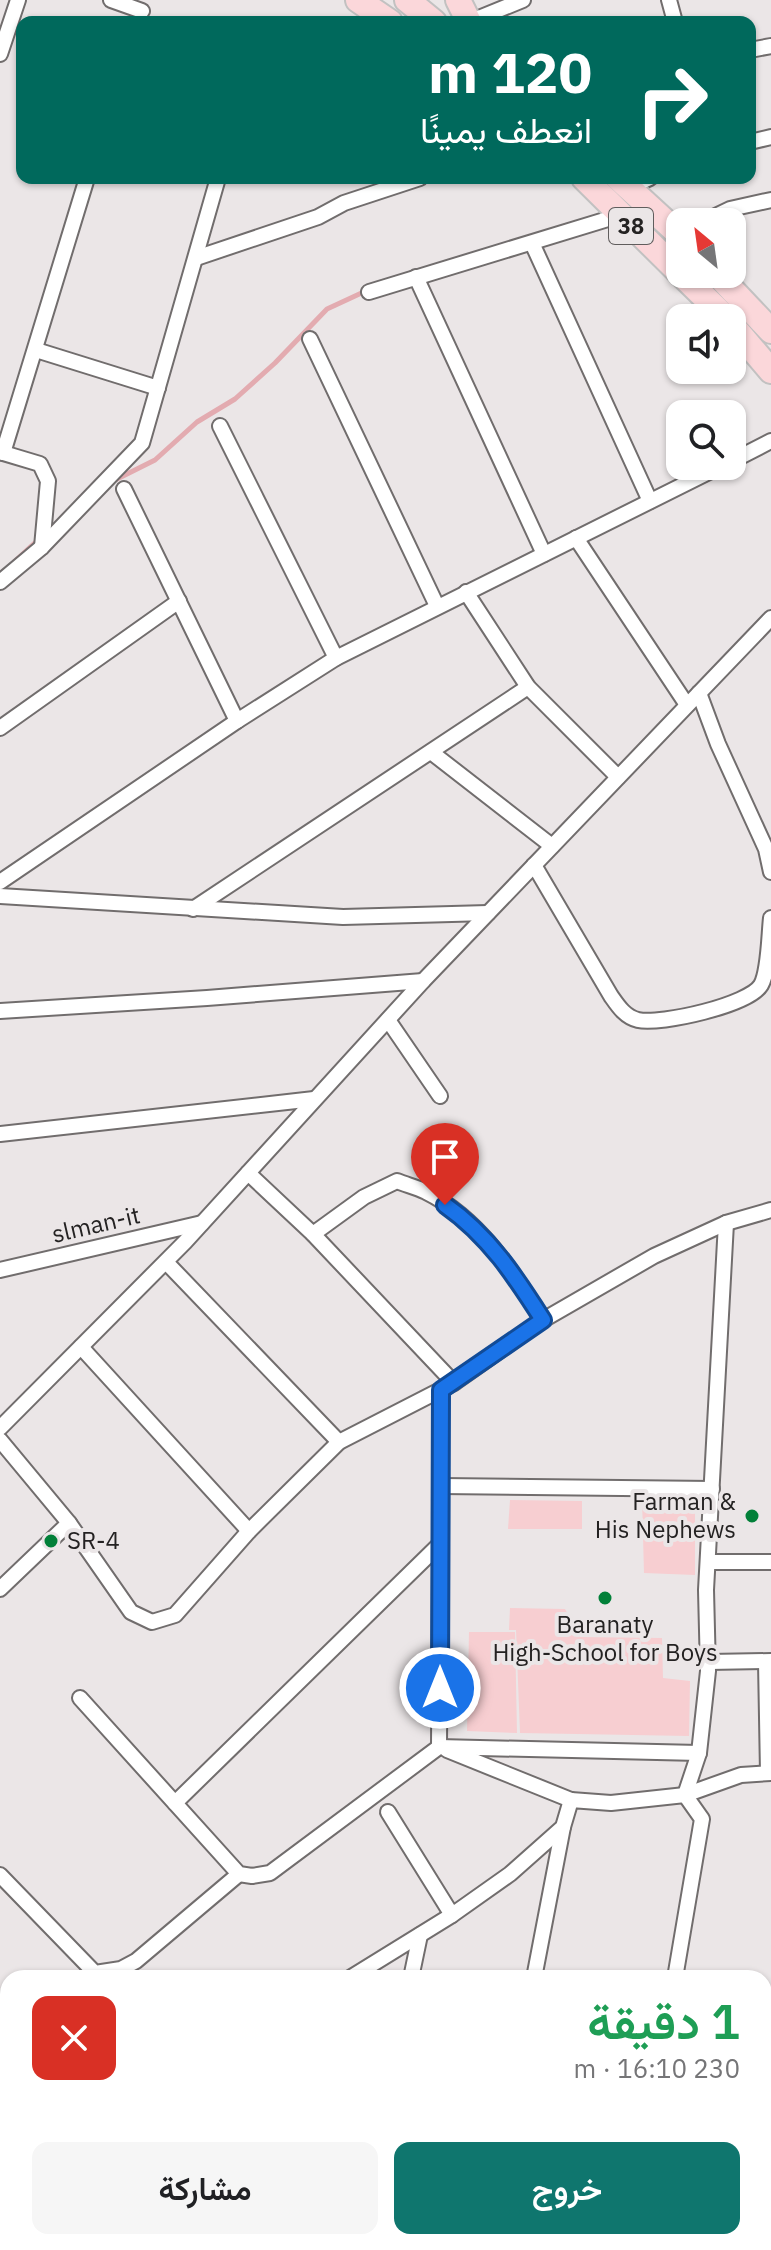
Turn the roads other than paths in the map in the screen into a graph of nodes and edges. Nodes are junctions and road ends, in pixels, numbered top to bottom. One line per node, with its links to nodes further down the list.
1 (18, 0): 10 (street)
2 (111, 0): 6 (street)
3 (358, 0): 7 (main road)
4 (407, 0): 8 (main road)
5 (523, 0): 9 (street)
6 (142, 11)
7 (381, 16)
8 (427, 16)
9 (484, 16)
10 (0, 54)
11 (85, 184): 31 (street)
12 (216, 184): 21 (street)
13 (402, 184): 21 (street)
14 (590, 184): 18 (main road, 38)
15 (635, 184): 19 (main road, 38)
16 (771, 200): 17 (street)
17 (735, 208)
18 (621, 215): 20 (street); 22 (main road, 38)
19 (666, 219)
20 (532, 243): 23 (street); 40 (street)
21 (196, 258): 33 (street)
22 (666, 258)
23 (416, 277): 25 (street); 43 (street)
24 (699, 288): 26 (main road, 38)
25 (369, 292)
26 (718, 304)
27 (746, 320): 28 (main road, 38)
28 (771, 331)
29 (746, 336): 32 (main road, 38)
30 (310, 339): 47 (street)
31 (36, 350): 33 (street); 36 (street)
32 (771, 371)
33 (158, 388): 42 (street)
34 (220, 426): 49 (street)
35 (771, 441): 37 (street)
36 (2, 452): 42 (street)
37 (746, 454)
38 (693, 480): 40 (street)
39 (124, 489): 46 (street)
40 (650, 501): 41 (street)
41 (576, 538): 43 (street); 52 (street)
42 (42, 547): 44 (street)
43 (544, 554): 45 (street)
44 (0, 582)
45 (466, 592): 47 (street); 50 (street)
46 (179, 601): 53 (street); 54 (street)
47 (437, 606): 49 (street)
48 (771, 618): 51 (street)
49 (336, 658): 53 (street)
50 (528, 687): 55 (street); 56 (street)
51 (699, 693): 52 (street); 59 (street)
52 (687, 705): 56 (street)
53 (237, 721): 60 (street)
54 (0, 728)
55 (431, 752): 57 (street); 62 (street)
56 (618, 777): 57 (street)
57 (552, 846): 58 (street)
58 (534, 865): 63 (street); 64 (street)
59 (771, 872)
60 (1, 879)
61 (0, 896): 62 (street)
62 (193, 909): 63 (street)
63 (488, 913): 65 (street)
64 (771, 918)
65 (423, 981): 66 (street); 67 (street)
66 (0, 1011)
67 (388, 1020): 68 (street); 69 (street)
68 (440, 1096)
69 (314, 1099): 70 (street); 71 (street)
70 (0, 1134)
71 (248, 1173): 73 (street); 75 (street)
72 (771, 1210): 74 (street)
73 (203, 1223): 76 (street); 77 (street, slman-it)
74 (726, 1223): 78 (street); 85 (street)
75 (313, 1234): 78 (street); 80 (street)
76 (166, 1262): 79 (street); 83 (street)
77 (0, 1270)
78 (543, 1320): 80 (street)
79 (81, 1347): 81 (street); 87 (street)
80 (448, 1386): 83 (street); 84 (street)
81 (0, 1428)
82 (0, 1440): 86 (street)
83 (339, 1442): 87 (street)
84 (441, 1486): 85 (street); 88 (street)
85 (712, 1489): 89 (street)
86 (69, 1523): 87 (street); 91 (street)
87 (249, 1531)
88 (441, 1543): 95 (street); 100 (street)
89 (708, 1562): 90 (street); 92 (street)
90 (771, 1562)
91 (0, 1589)
92 (709, 1662): 93 (street); 96 (street)
93 (769, 1662): 97 (street)
94 (80, 1698): 100 (street)
95 (439, 1747): 96 (street); 99 (street); 103 (street)
96 (699, 1753): 98 (street)
97 (769, 1773): 98 (street)
98 (685, 1795): 99 (street); 112 (street)
99 (571, 1800): 102 (street)
100 (175, 1803): 103 (street)
101 (388, 1812): 105 (street)
102 (563, 1827): 105 (street); 111 (street)
103 (239, 1874): 108 (street)
104 (0, 1875): 107 (street)
105 (452, 1915): 106 (street)
106 (420, 1935): 109 (street); 110 (street)
107 (92, 1970)
108 (114, 1970)
109 (363, 1970)
110 (413, 1970)
111 (536, 1970)
112 (676, 1970)

